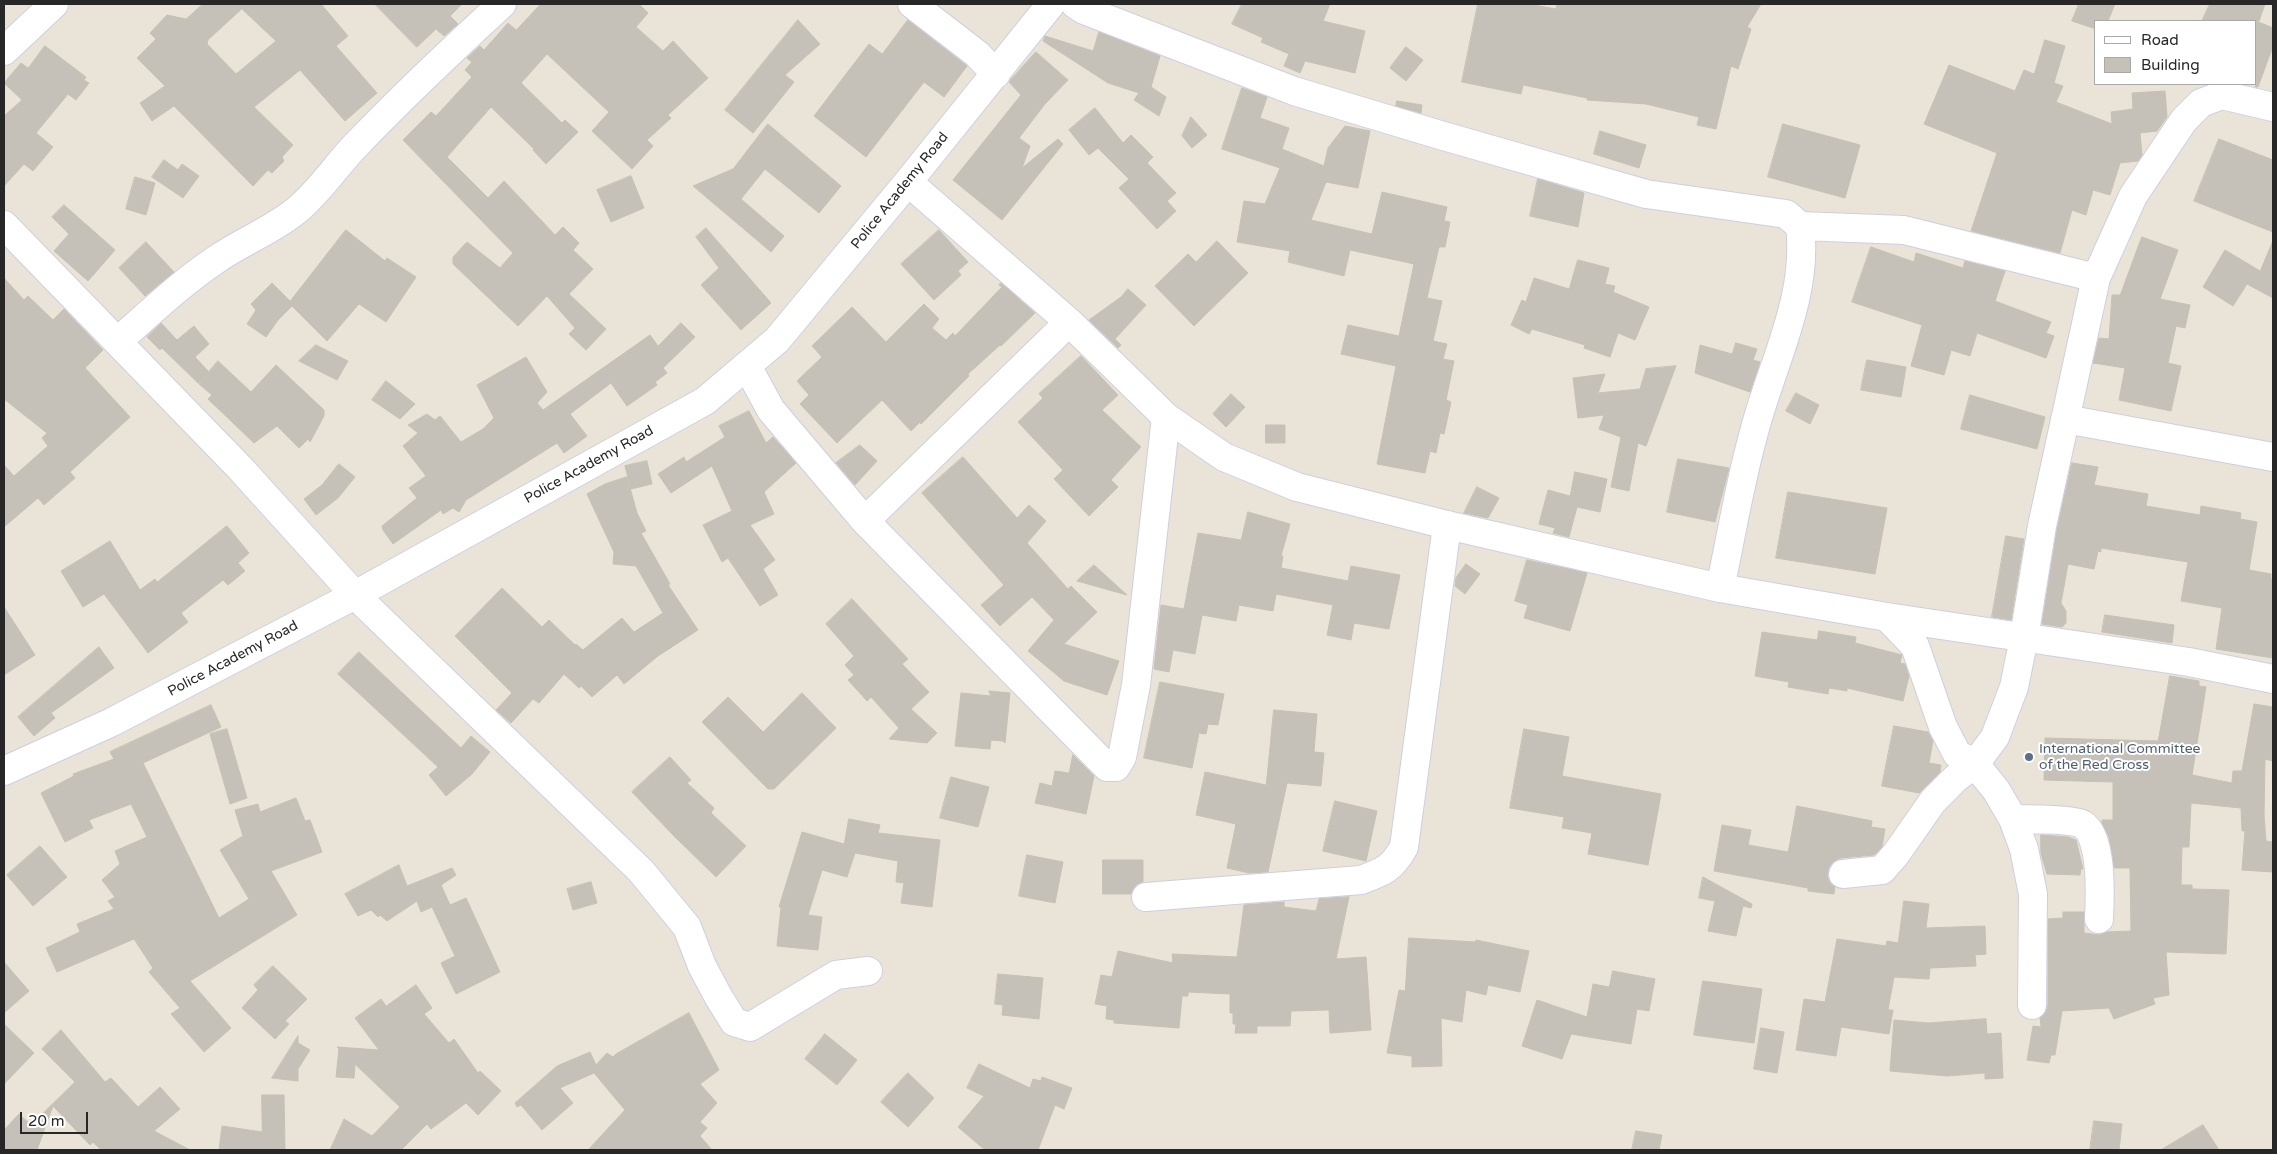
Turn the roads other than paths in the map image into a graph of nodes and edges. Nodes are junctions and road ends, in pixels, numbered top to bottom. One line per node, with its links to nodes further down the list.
1 (54, 4): 6 (street)
2 (502, 4): 14 (street)
3 (912, 4): 7 (street)
4 (1051, 4): 7 (street, Police Academy Road)
5 (1075, 4): 11 (street)
6 (4, 51)
7 (996, 74): 9 (street, Police Academy Road)
8 (2273, 107): 12 (street)
9 (908, 182): 13 (street); 15 (street, Police Academy Road)
10 (4, 225): 14 (street)
11 (1800, 226): 12 (street); 21 (street)
12 (2096, 278): 17 (street)
13 (1069, 322): 16 (street); 19 (street)
14 (118, 341): 22 (street)
15 (747, 366): 19 (street); 22 (street, Police Academy Road)
16 (1166, 417): 19 (street); 20 (street)
17 (2065, 419): 18 (street); 24 (street)
18 (2273, 457)
19 (865, 521)
20 (1447, 525): 21 (street); 30 (street)
21 (1720, 588): 23 (street)
22 (355, 595): 27 (street, Police Academy Road); 32 (street)
23 (1886, 617): 24 (street); 26 (street)
24 (2024, 638): 25 (street); 26 (street)
25 (2273, 679)
26 (1975, 764): 28 (street); 29 (street)
27 (4, 770)
28 (2013, 819): 31 (street); 33 (street)
29 (1843, 874)
30 (1146, 897)
31 (2099, 919)
32 (868, 971)
33 (2032, 1005)

